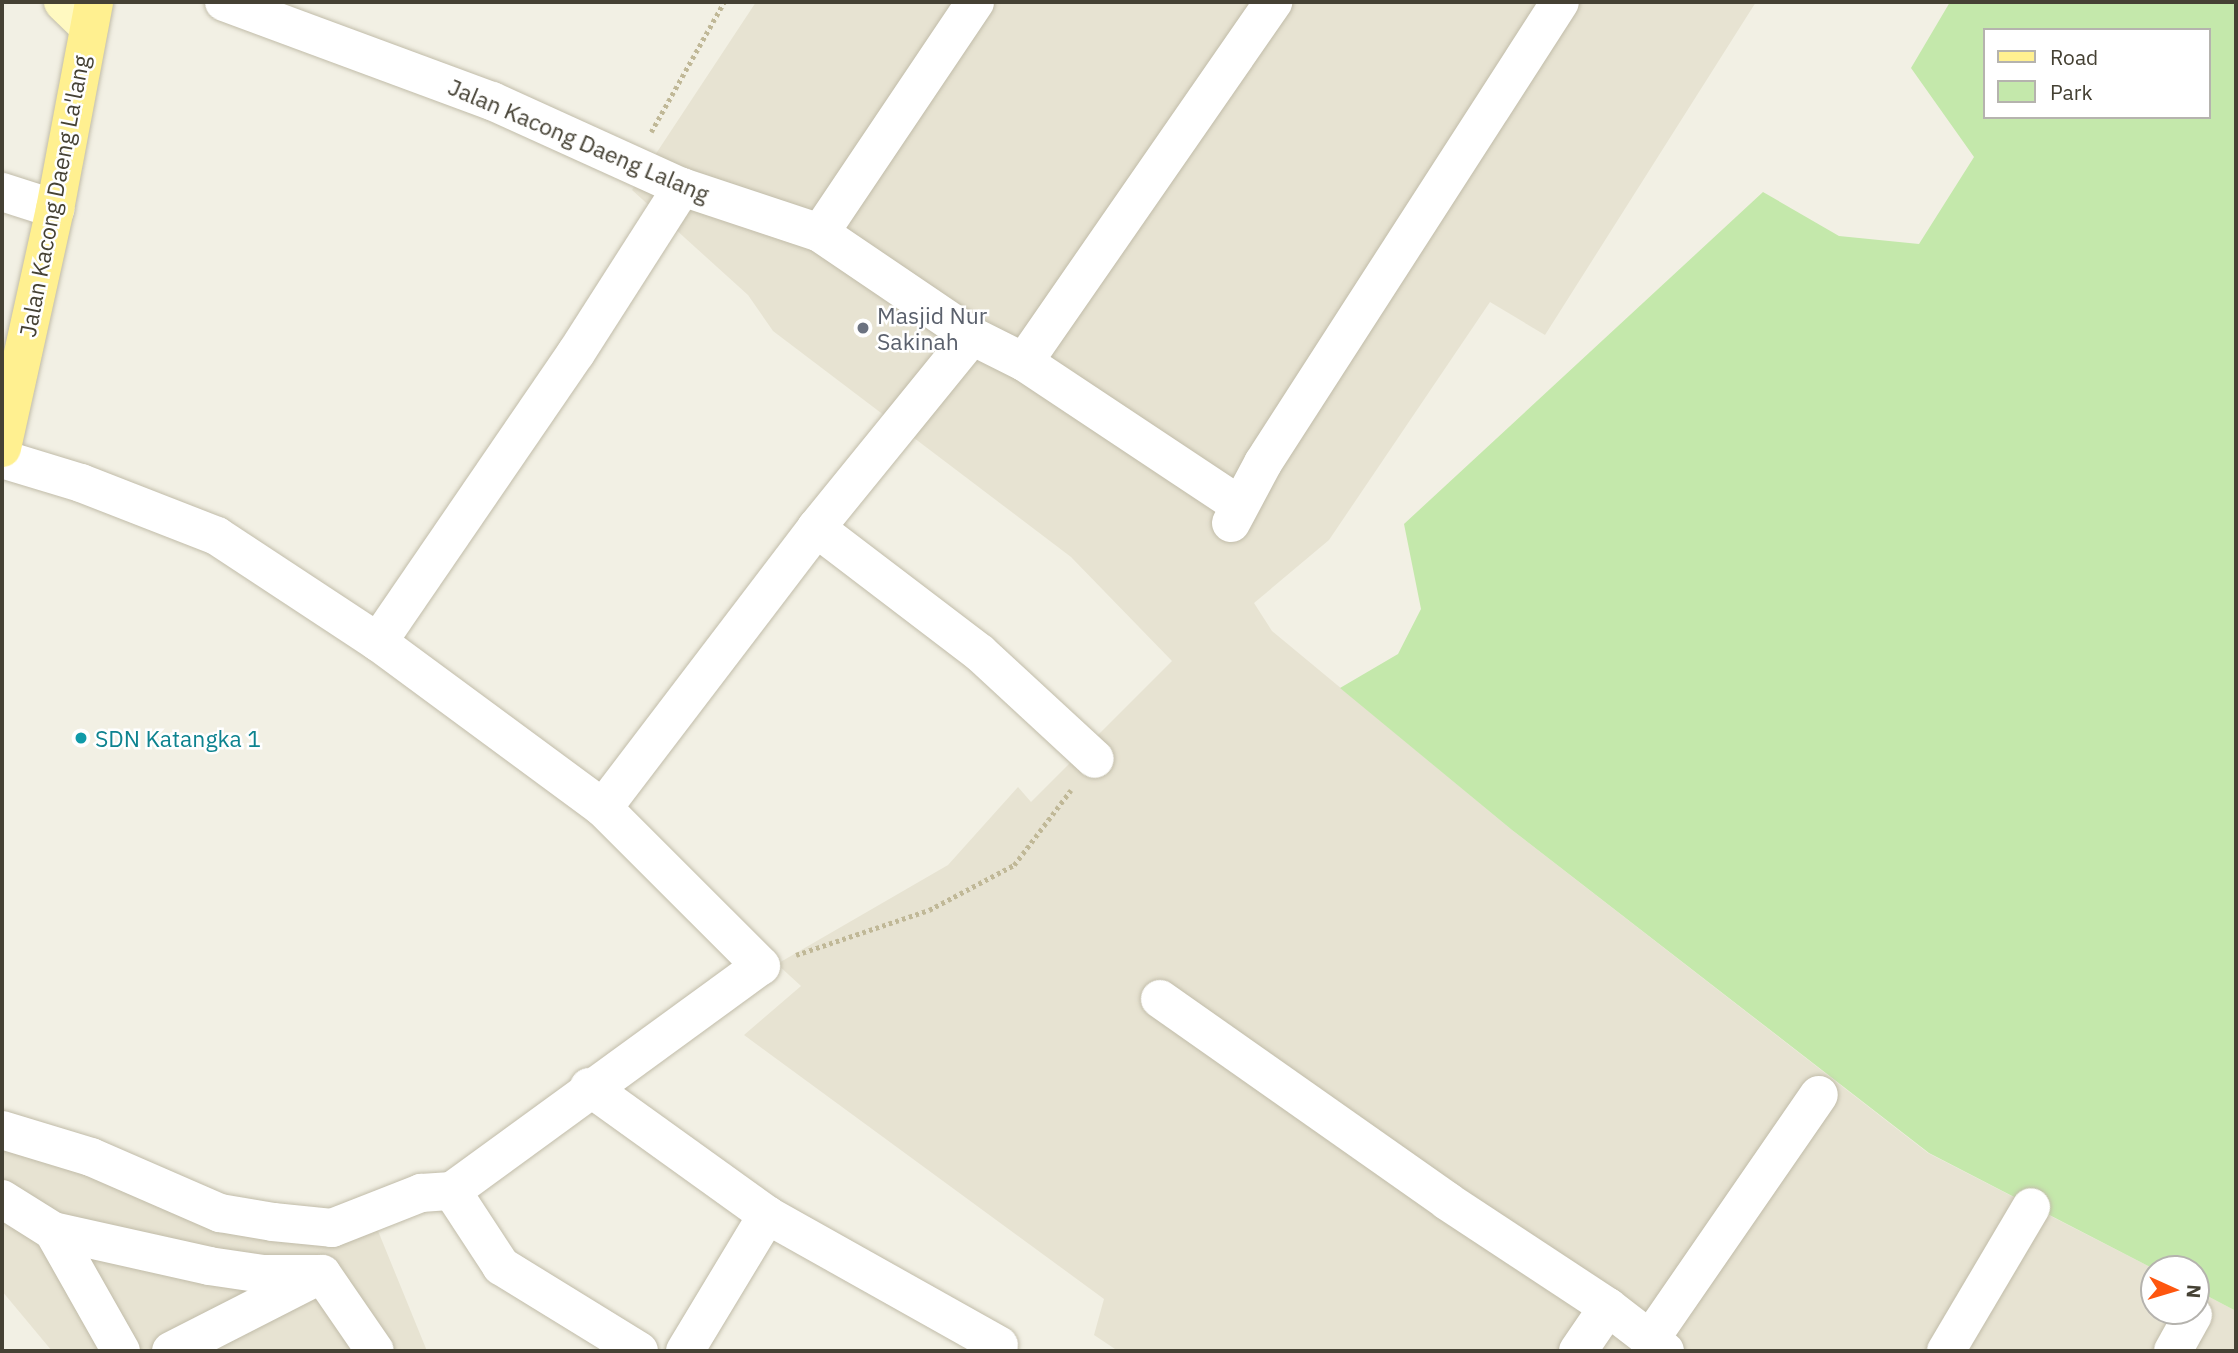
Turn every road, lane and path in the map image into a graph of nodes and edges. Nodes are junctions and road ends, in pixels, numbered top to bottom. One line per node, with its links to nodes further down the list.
1 (224, 2): 7 (street, Jalan Kacong Daeng Lalang)
2 (724, 2): 7 (path)
3 (975, 2): 11 (street)
4 (1273, 2): 13 (street)
5 (1560, 2): 13 (street, Jalan Kacong Daeng Lalang)
6 (82, 10): 10 (main road, Jalan Kacong Daeng La'lang)
7 (631, 167): 8 (street, Jalan Kacong Daeng Lalang)
8 (682, 187): 11 (street, Jalan Kacong Daeng Lalang); 17 (street)
9 (2, 192): 10 (street)
10 (55, 209): 14 (main road, Jalan Kacong Daeng La'lang)
11 (820, 233): 12 (street, Jalan Kacong Daeng Lalang)
12 (972, 336): 13 (street, Jalan Kacong Daeng Lalang); 16 (street)
13 (1024, 362)
14 (2, 448)
15 (2, 459): 17 (street)
16 (816, 528): 18 (street); 19 (street)
17 (378, 642): 19 (street)
18 (1095, 759): 20 (path)
19 (603, 808): 20 (street)
20 (761, 966): 22 (street)
21 (1160, 999): 31 (street)
22 (589, 1087): 25 (street); 28 (street)
23 (1819, 1095): 34 (street)
24 (2, 1130): 25 (street)
25 (452, 1191): 38 (street)
26 (2, 1199): 29 (street)
27 (2031, 1207): 41 (street)
28 (767, 1215): 33 (street); 39 (street)
29 (53, 1231): 30 (street); 35 (street)
30 (322, 1274): 36 (street); 37 (street)
31 (1608, 1307): 34 (street); 40 (street)
32 (2187, 1325): 42 (street)
33 (999, 1345)
34 (1657, 1346)
35 (121, 1351)
36 (171, 1351)
37 (375, 1351)
38 (639, 1351)
39 (685, 1351)
40 (1578, 1351)
41 (1946, 1351)
42 (2173, 1351)

